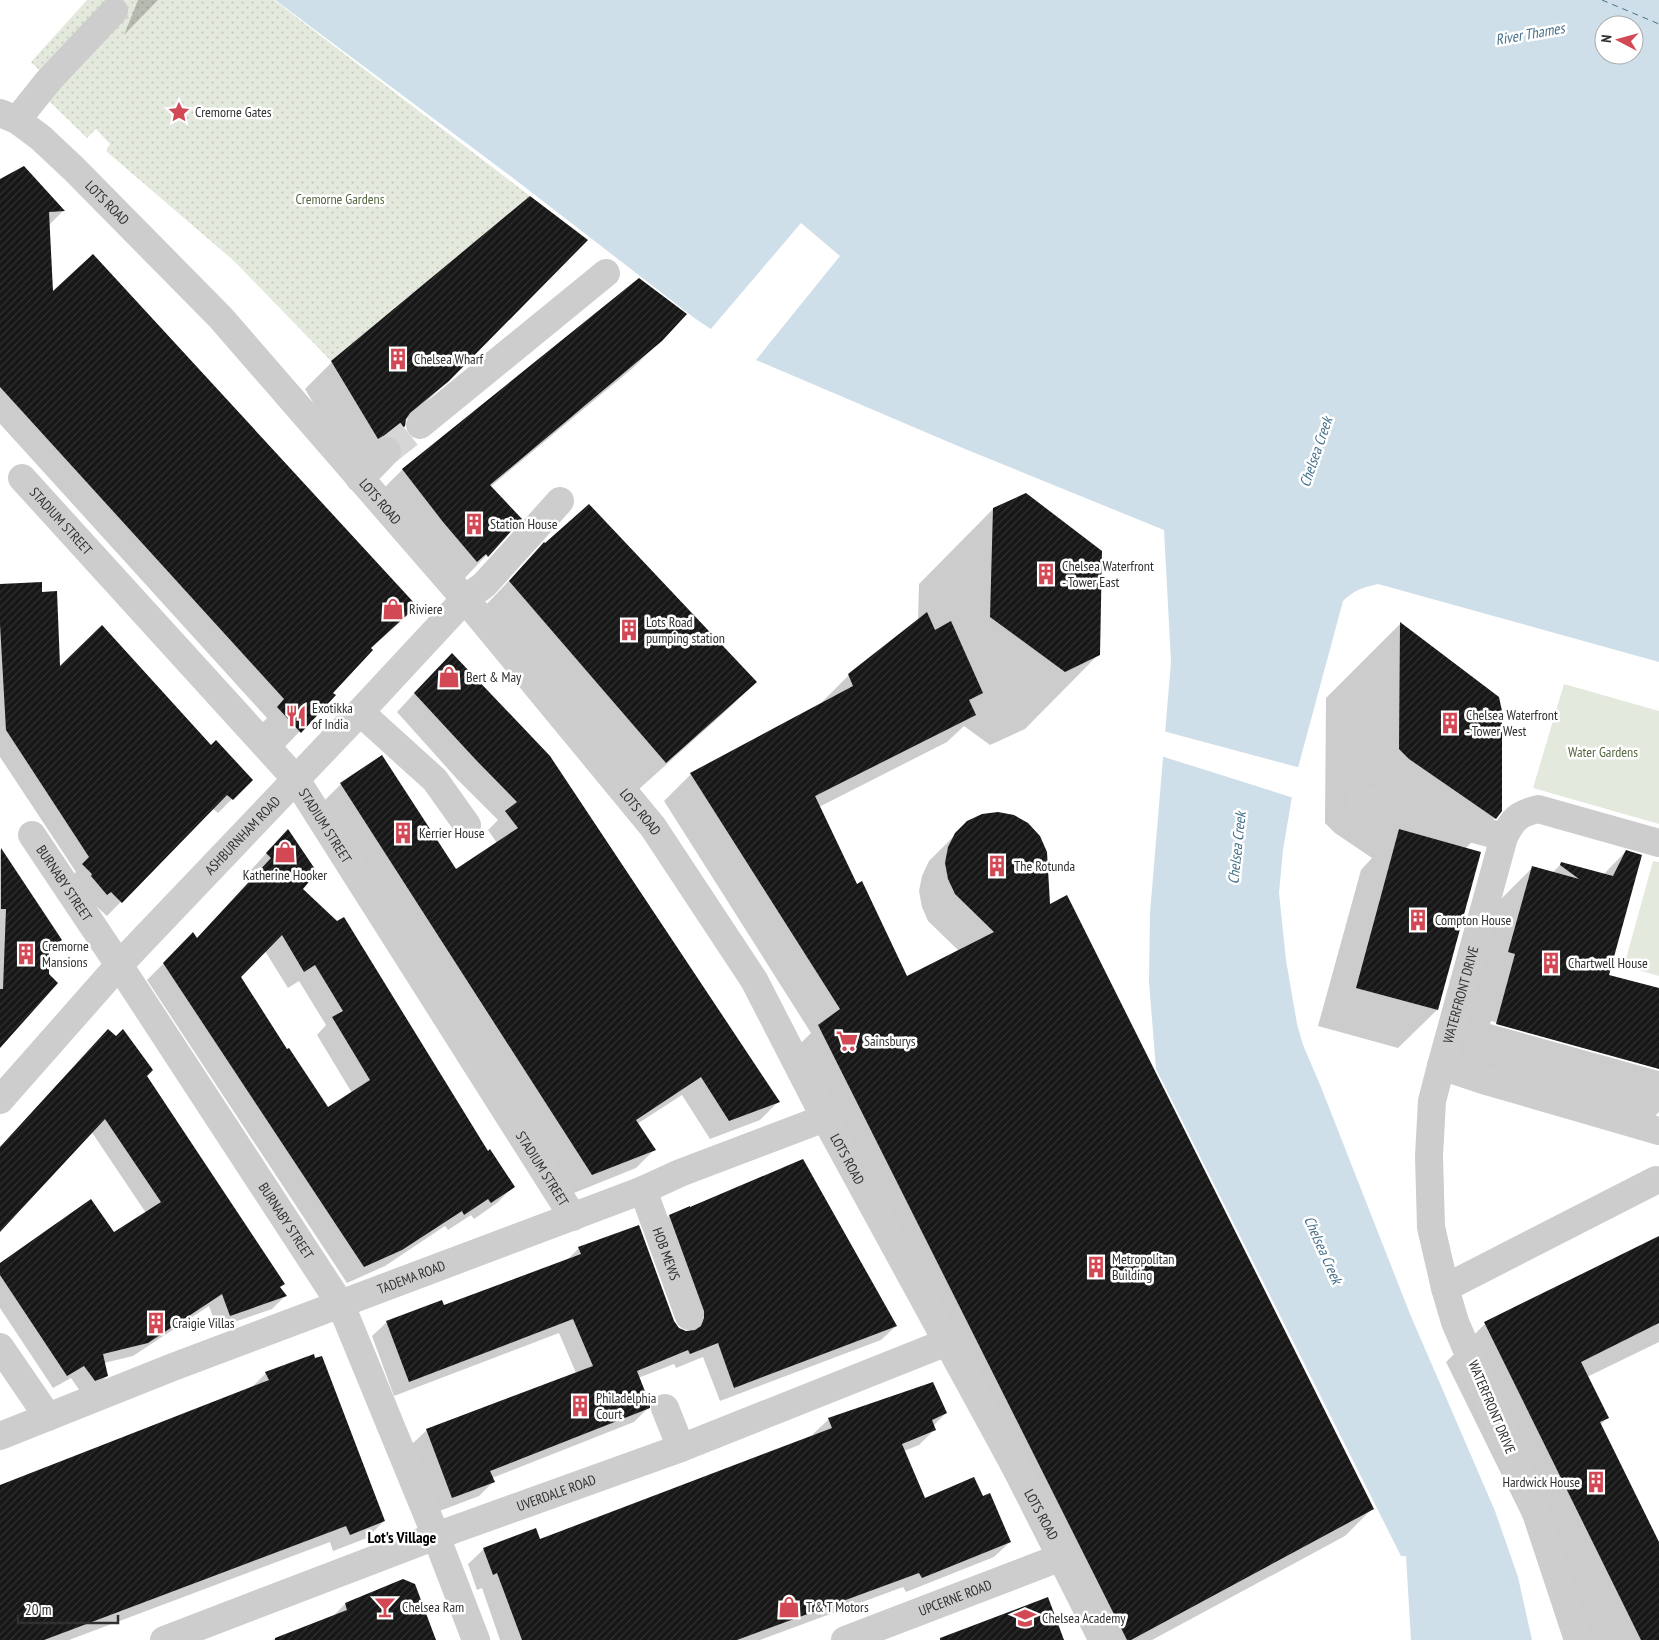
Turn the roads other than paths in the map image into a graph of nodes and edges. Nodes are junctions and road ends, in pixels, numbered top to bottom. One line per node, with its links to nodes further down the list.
1 (114, 12): 2 (street)
2 (8, 117): 7 (street, LOTS ROAD)
3 (606, 273): 4 (street)
4 (420, 425)
5 (387, 451): 7 (street)
6 (22, 478): 11 (street, STADIUM STREET)
7 (360, 479): 9 (street, LOTS ROAD)
8 (560, 501): 9 (street, ASHBURNHAM ROAD)
9 (465, 599): 10 (street, ASHBURNHAM ROAD); 21 (street, LOTS ROAD)
10 (360, 712): 11 (street, ASHBURNHAM ROAD); 13 (street)
11 (295, 778): 17 (street, ASHBURNHAM ROAD); 25 (street, STADIUM STREET)
12 (1360, 799): 15 (street)
13 (467, 825)
14 (32, 836): 17 (street, BURNABY STREET)
15 (1504, 837): 16 (street, WATERFRONT DRIVE); 18 (street, WATERFRONT DRIVE)
16 (1659, 843)
17 (119, 965): 19 (street, ASHBURNHAM ROAD); 27 (street, BURNABY STREET)
18 (1441, 1066): 22 (street); 26 (street, WATERFRONT DRIVE)
19 (11, 1078): 20 (street, ASHBURNHAM ROAD)
20 (0, 1100)
21 (825, 1118): 24 (street, TADEMA ROAD); 29 (street, LOTS ROAD)
22 (1659, 1130)
23 (1656, 1180): 26 (street)
24 (643, 1190): 25 (street, TADEMA ROAD); 28 (street, HOB MEWS)
25 (573, 1216): 27 (street, TADEMA ROAD)
26 (1445, 1288): 41 (street, WATERFRONT DRIVE)
27 (341, 1305): 32 (street, TADEMA ROAD); 35 (street, BURNABY STREET)
28 (689, 1316)
29 (947, 1342): 34 (street, UVERDALE ROAD); 36 (street, LOTS ROAD)
30 (0, 1347): 32 (street)
31 (665, 1408): 34 (street)
32 (48, 1417): 33 (street, TADEMA ROAD)
33 (0, 1436)
34 (681, 1448): 35 (street, UVERDALE ROAD)
35 (436, 1536): 37 (street, UVERDALE ROAD); 38 (street, BURNABY STREET)
36 (1064, 1556): 39 (street, UPCERNE ROAD); 40 (street, LOTS ROAD)
37 (164, 1640)
38 (476, 1640)
39 (845, 1640)
40 (1106, 1640)
41 (1578, 1640)

